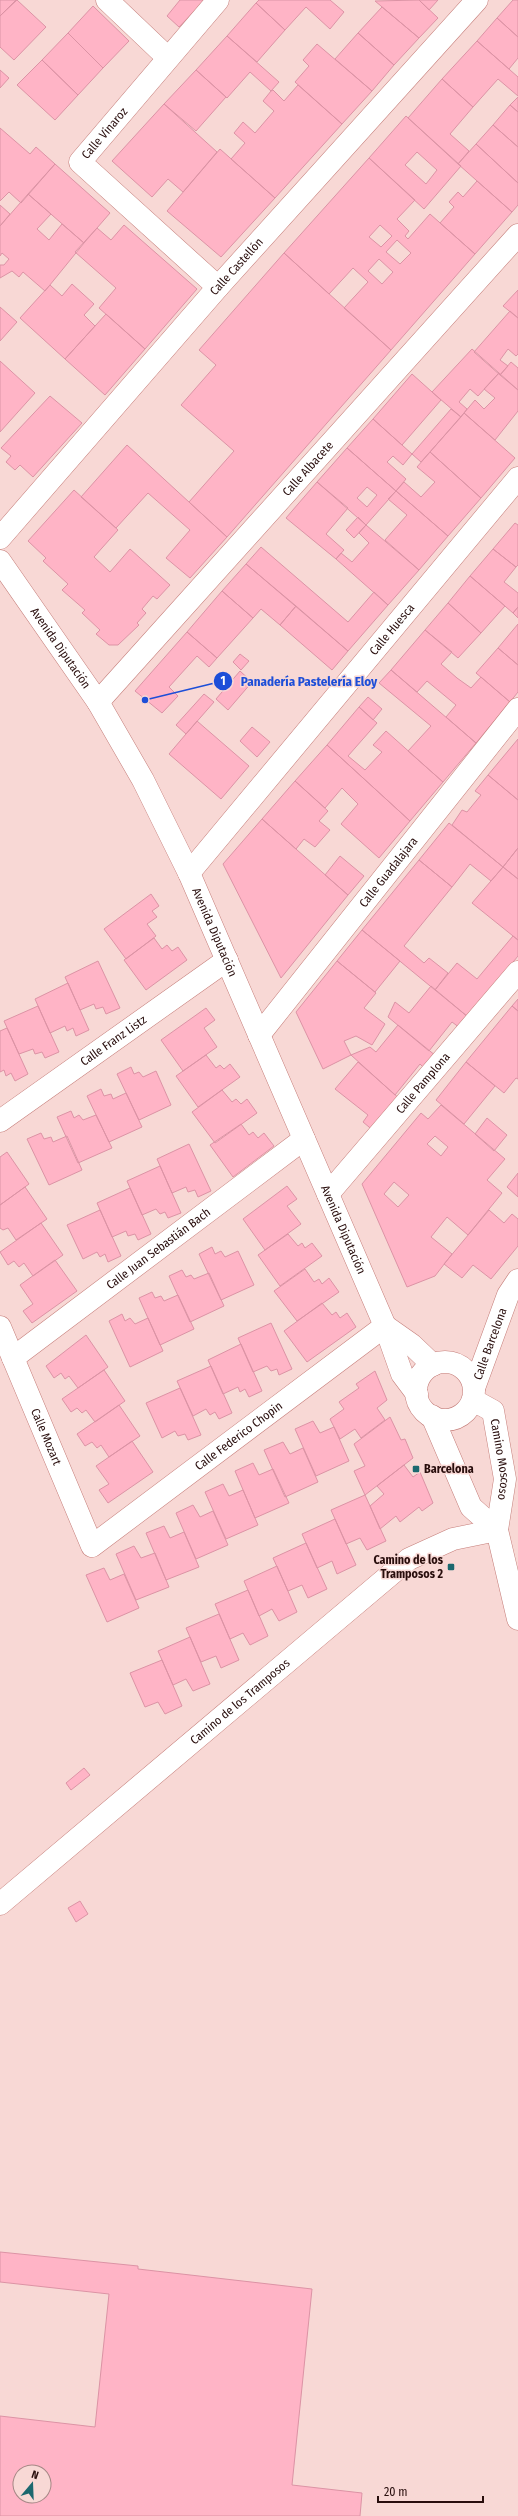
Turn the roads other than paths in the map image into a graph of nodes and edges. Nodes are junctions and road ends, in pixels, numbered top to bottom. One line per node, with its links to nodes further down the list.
1 (107, 0): 4 (street)
2 (218, 0): 4 (street, Calle Vinaroz)
3 (477, 0): 6 (street, Calle Castellón)
4 (168, 58): 6 (street, Calle Vinaroz)
5 (518, 234): 10 (street, Calle Albacete)
6 (218, 287): 8 (street, Calle Castellón)
7 (518, 478): 12 (street, Calle Huesca)
8 (0, 538)
9 (0, 562): 10 (street, Avenida Diputación)
10 (98, 702): 12 (street, Avenida Diputación)
11 (518, 709): 15 (street, Calle Guadalajara)
12 (189, 873): 13 (street, Avenida Diputación)
13 (227, 960): 15 (street, Avenida Diputación); 16 (street, Calle Franz Listz)
14 (518, 972): 18 (street, Calle Pamplona)
15 (259, 1035): 17 (street, Avenida Diputación)
16 (0, 1121)
17 (304, 1139): 18 (street, Avenida Diputación); 22 (street, Calle Juan Sebastián Bach)
18 (328, 1194): 20 (street, Avenida Diputación)
19 (518, 1280): 25 (street, Calle Barcelona)
20 (385, 1326): 23 (street); 24 (street, Avenida Diputación); 28 (street, Calle Federico Chopin)
21 (0, 1327): 22 (street, Calle Mozart)
22 (13, 1358): 28 (street, Calle Mozart)
23 (433, 1365): 24 (street); 25 (street)
24 (417, 1394): 26 (street)
25 (474, 1394): 26 (street); 27 (street, Camino Moscoso)
26 (432, 1416): 27 (street)
27 (497, 1530): 29 (street, Camino Moscoso); 30 (street, Camino de los Tramposos)
28 (92, 1546)
29 (518, 1619)
30 (0, 1904)

